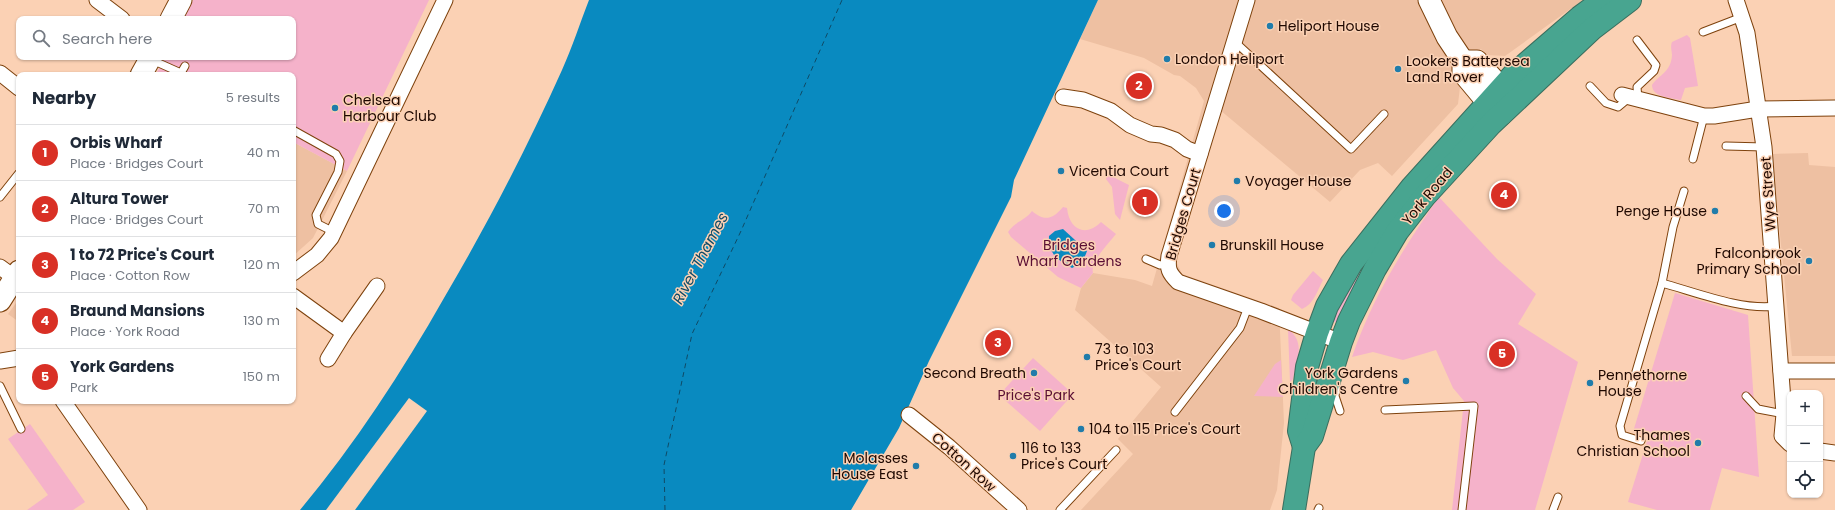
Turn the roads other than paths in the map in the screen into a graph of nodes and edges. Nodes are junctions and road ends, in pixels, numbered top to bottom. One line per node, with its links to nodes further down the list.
1 (97, 0): 9 (street)
2 (181, 0): 10 (main road)
3 (446, 0): 37 (street)
4 (1247, 0): 13 (street, Bridges Court)
5 (1429, 0): 24 (main road)
6 (1603, 0): 24 (highway, York Road)
7 (1630, 0): 24 (highway, York Road)
8 (1736, 0): 11 (street, Wye Street)
9 (118, 16)
10 (173, 16)
11 (1743, 17): 12 (lane); 25 (street, Wye Street)
12 (1703, 32)
13 (1234, 40): 27 (lane); 32 (street, Bridges Court)
14 (1637, 40): 23 (lane)
15 (148, 64): 17 (lane)
16 (185, 66): 18 (lane)
17 (175, 72)
18 (183, 72)
19 (0, 73): 20 (street)
20 (16, 86)
21 (1590, 86): 23 (lane)
22 (1063, 97): 32 (street)
23 (1630, 97): 28 (street)
24 (1501, 102): 49 (highway, York Road); 50 (highway, York Road)
25 (1758, 108): 26 (street); 28 (street); 31 (street, Wye Street)
26 (1835, 108)
27 (1384, 114)
28 (1704, 116): 33 (lane)
29 (296, 132): 37 (lane)
30 (1726, 146): 31 (lane)
31 (1764, 147): 46 (street, Wye Street)
32 (1200, 154): 39 (street, Bridges Court)
33 (1693, 158)
34 (16, 177): 36 (lane)
35 (1684, 191): 42 (lane)
36 (0, 197)
37 (334, 232): 40 (street)
38 (1146, 259): 39 (lane)
39 (1168, 264): 47 (street, Bridges Court)
40 (296, 271)
41 (11, 272): 45 (main road)
42 (1662, 283): 46 (lane); 66 (lane)
43 (377, 286): 48 (street)
44 (296, 298): 48 (street)
45 (0, 301)
46 (1776, 306): 54 (street, Wye Street)
47 (1248, 307): 49 (street, Bridges Court); 62 (lane)
48 (344, 333): 52 (street)
49 (1317, 333): 50 (street, Bridges Court); 68 (highway, York Road)
50 (1347, 334): 68 (highway, York Road)
51 (16, 358): 53 (street)
52 (328, 359)
53 (0, 361)
54 (1781, 371): 55 (street); 63 (street, Wye Street)
55 (1835, 371)
56 (1337, 384): 61 (lane)
57 (0, 386): 65 (lane)
58 (1746, 396): 63 (lane)
59 (65, 404): 73 (street)
60 (1385, 410): 77 (lane)
61 (1340, 411)
62 (1175, 412)
63 (1784, 414): 67 (street, Wye Street)
64 (910, 415): 74 (street, Cotton Row)
65 (21, 430)
66 (1641, 440)
67 (1787, 441)
68 (1304, 447): 76 (highway, York Road)
69 (1116, 450): 75 (lane)
70 (1823, 452): 71 (street)
71 (1835, 454)
72 (1558, 497): 78 (lane)
73 (139, 510)
74 (1019, 510)
75 (1060, 510)
76 (1294, 510)
77 (1462, 510)
78 (1554, 510)

